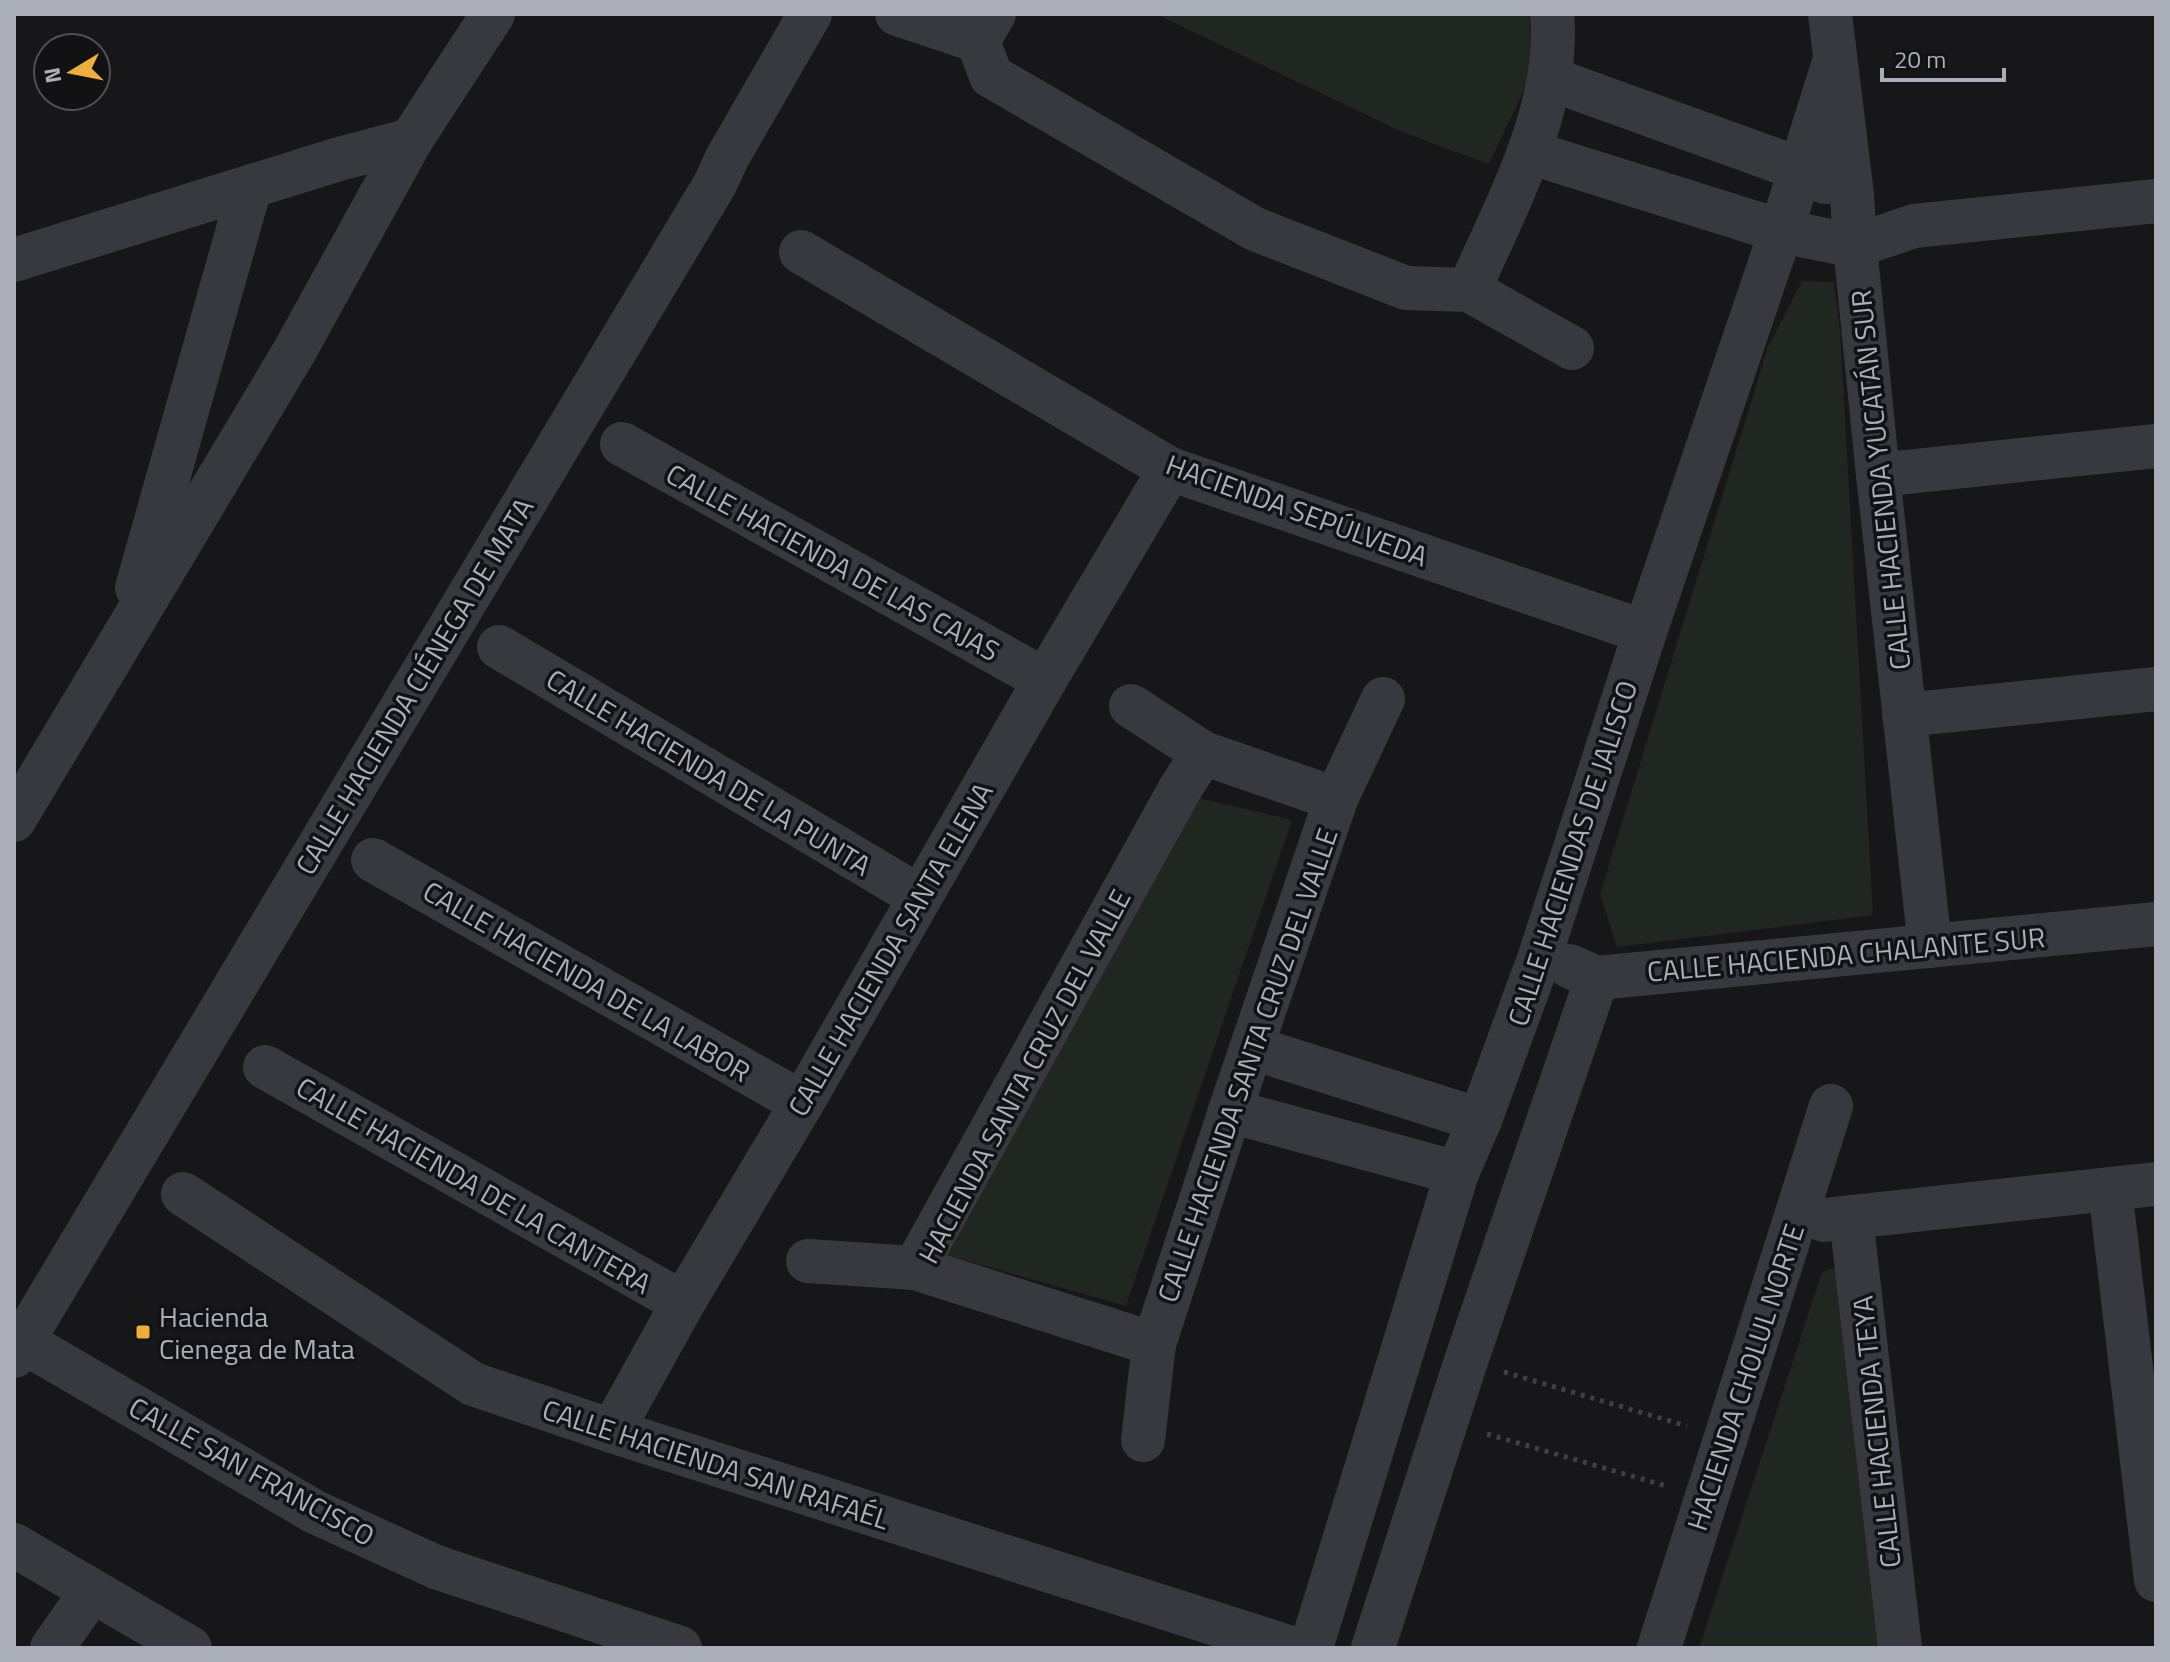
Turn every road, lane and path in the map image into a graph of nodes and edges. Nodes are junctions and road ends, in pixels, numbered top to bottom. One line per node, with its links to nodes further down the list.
1 (493, 14): 9 (street)
2 (810, 14): 59 (street, CALLE HACIENDA CIÉNEGA DE MATA)
3 (897, 14): 6 (street)
4 (1552, 14): 8 (street)
5 (1830, 14): 7 (street, CALLE HACIENDA YUCATÁN SUR)
6 (986, 28): 20 (street)
7 (1835, 59): 11 (street, CALLE HACIENDAS DE JALISCO); 13 (street, CALLE HACIENDA YUCATÁN SUR)
8 (1551, 79): 10 (street); 11 (street)
9 (411, 140): 12 (street); 27 (street)
10 (1529, 152): 16 (street); 20 (street)
11 (1800, 169): 13 (street); 16 (street, CALLE HACIENDAS DE JALISCO)
12 (250, 187): 19 (street); 27 (street)
13 (1852, 195): 15 (street); 17 (street, CALLE HACIENDA YUCATÁN SUR)
14 (2156, 201): 15 (street)
15 (1914, 226): 17 (street)
16 (1781, 231): 17 (street); 26 (street, CALLE HACIENDAS DE JALISCO)
17 (1855, 246): 25 (street, CALLE HACIENDA YUCATÁN SUR)
18 (801, 252): 24 (street, HACIENDA SEPÚLVEDA)
19 (14, 260)
20 (1469, 290): 21 (street)
21 (1572, 348)
22 (622, 444): 29 (street, CALLE HACIENDA DE LAS CAJAS)
23 (2156, 446): 25 (street)
24 (1170, 469): 26 (street, HACIENDA SEPÚLVEDA); 29 (street, CALLE HACIENDA SANTA ELENA)
25 (1878, 475): 33 (street, CALLE HACIENDA YUCATÁN SUR)
26 (1645, 632): 41 (street, CALLE HACIENDAS DE JALISCO)
27 (121, 644): 36 (street)
28 (499, 647): 38 (street, CALLE HACIENDA DE LA PUNTA)
29 (1045, 680): 38 (street, CALLE HACIENDA SANTA ELENA)
30 (2156, 689): 33 (street)
31 (1383, 699): 35 (street, CALLE HACIENDA SANTA CRUZ DEL VALLE)
32 (1131, 706): 34 (street)
33 (1904, 715): 40 (street, CALLE HACIENDA YUCATÁN SUR)
34 (1203, 753): 35 (street); 56 (street, HACIENDA SANTA CRUZ DEL VALLE)
35 (1336, 799): 43 (street, CALLE HACIENDA SANTA CRUZ DEL VALLE)
36 (19, 804)
37 (373, 860): 45 (street, CALLE HACIENDA DE LA LABOR)
38 (920, 897): 45 (street, CALLE HACIENDA SANTA ELENA)
39 (2156, 924): 40 (street, CALLE HACIENDA CHALANTE SUR)
40 (1930, 946): 42 (street, CALLE HACIENDA CHALANTE SUR)
41 (1540, 956): 42 (street, CALLE HACIENDA CHALANTE SUR); 48 (street, CALLE HACIENDAS DE JALISCO)
42 (1597, 978): 60 (street)
43 (1253, 1048): 47 (street, CALLE HACIENDA SANTA CRUZ DEL VALLE); 48 (street)
44 (265, 1067): 57 (street, CALLE HACIENDA DE LA CANTERA)
45 (802, 1103): 57 (street, CALLE HACIENDA SANTA ELENA)
46 (1831, 1106): 54 (street, HACIENDA CHOLUL NORTE)
47 (1230, 1111): 49 (street); 58 (street, CALLE HACIENDA SANTA CRUZ DEL VALLE)
48 (1480, 1120): 49 (street, CALLE HACIENDAS DE JALISCO)
49 (1457, 1173): 73 (street, CALLE HACIENDAS DE JALISCO)
50 (2156, 1184): 51 (street)
51 (2110, 1189): 53 (street); 67 (street)
52 (183, 1194): 62 (street, CALLE HACIENDA SAN RAFAÉL)
53 (1851, 1217): 54 (street); 76 (street, CALLE HACIENDA TEYA)
54 (1794, 1223): 63 (street, HACIENDA CHOLUL NORTE)
55 (808, 1261): 56 (street)
56 (915, 1268): 58 (street, HACIENDA SANTA CRUZ DEL VALLE)
57 (683, 1303): 62 (street, CALLE HACIENDA SANTA ELENA)
58 (1154, 1344): 64 (street, CALLE HACIENDA SANTA CRUZ DEL VALLE)
59 (17, 1345): 71 (street, CALLE SAN FRANCISCO)
60 (1466, 1361): 61 (street); 63 (path)
61 (1448, 1423): 65 (path); 74 (street)
62 (612, 1431): 72 (street, CALLE HACIENDA SAN RAFAÉL)
63 (1726, 1437): 65 (street, HACIENDA CHOLUL NORTE)
64 (1143, 1440)
65 (1707, 1498): 75 (street, HACIENDA CHOLUL NORTE)
66 (14, 1545): 68 (street)
67 (2156, 1580)
68 (92, 1591): 69 (street); 70 (street)
69 (52, 1648)
70 (190, 1648)
71 (680, 1648)
72 (1291, 1648)
73 (1311, 1648)
74 (1373, 1648)
75 (1659, 1648)
76 (1900, 1648)

